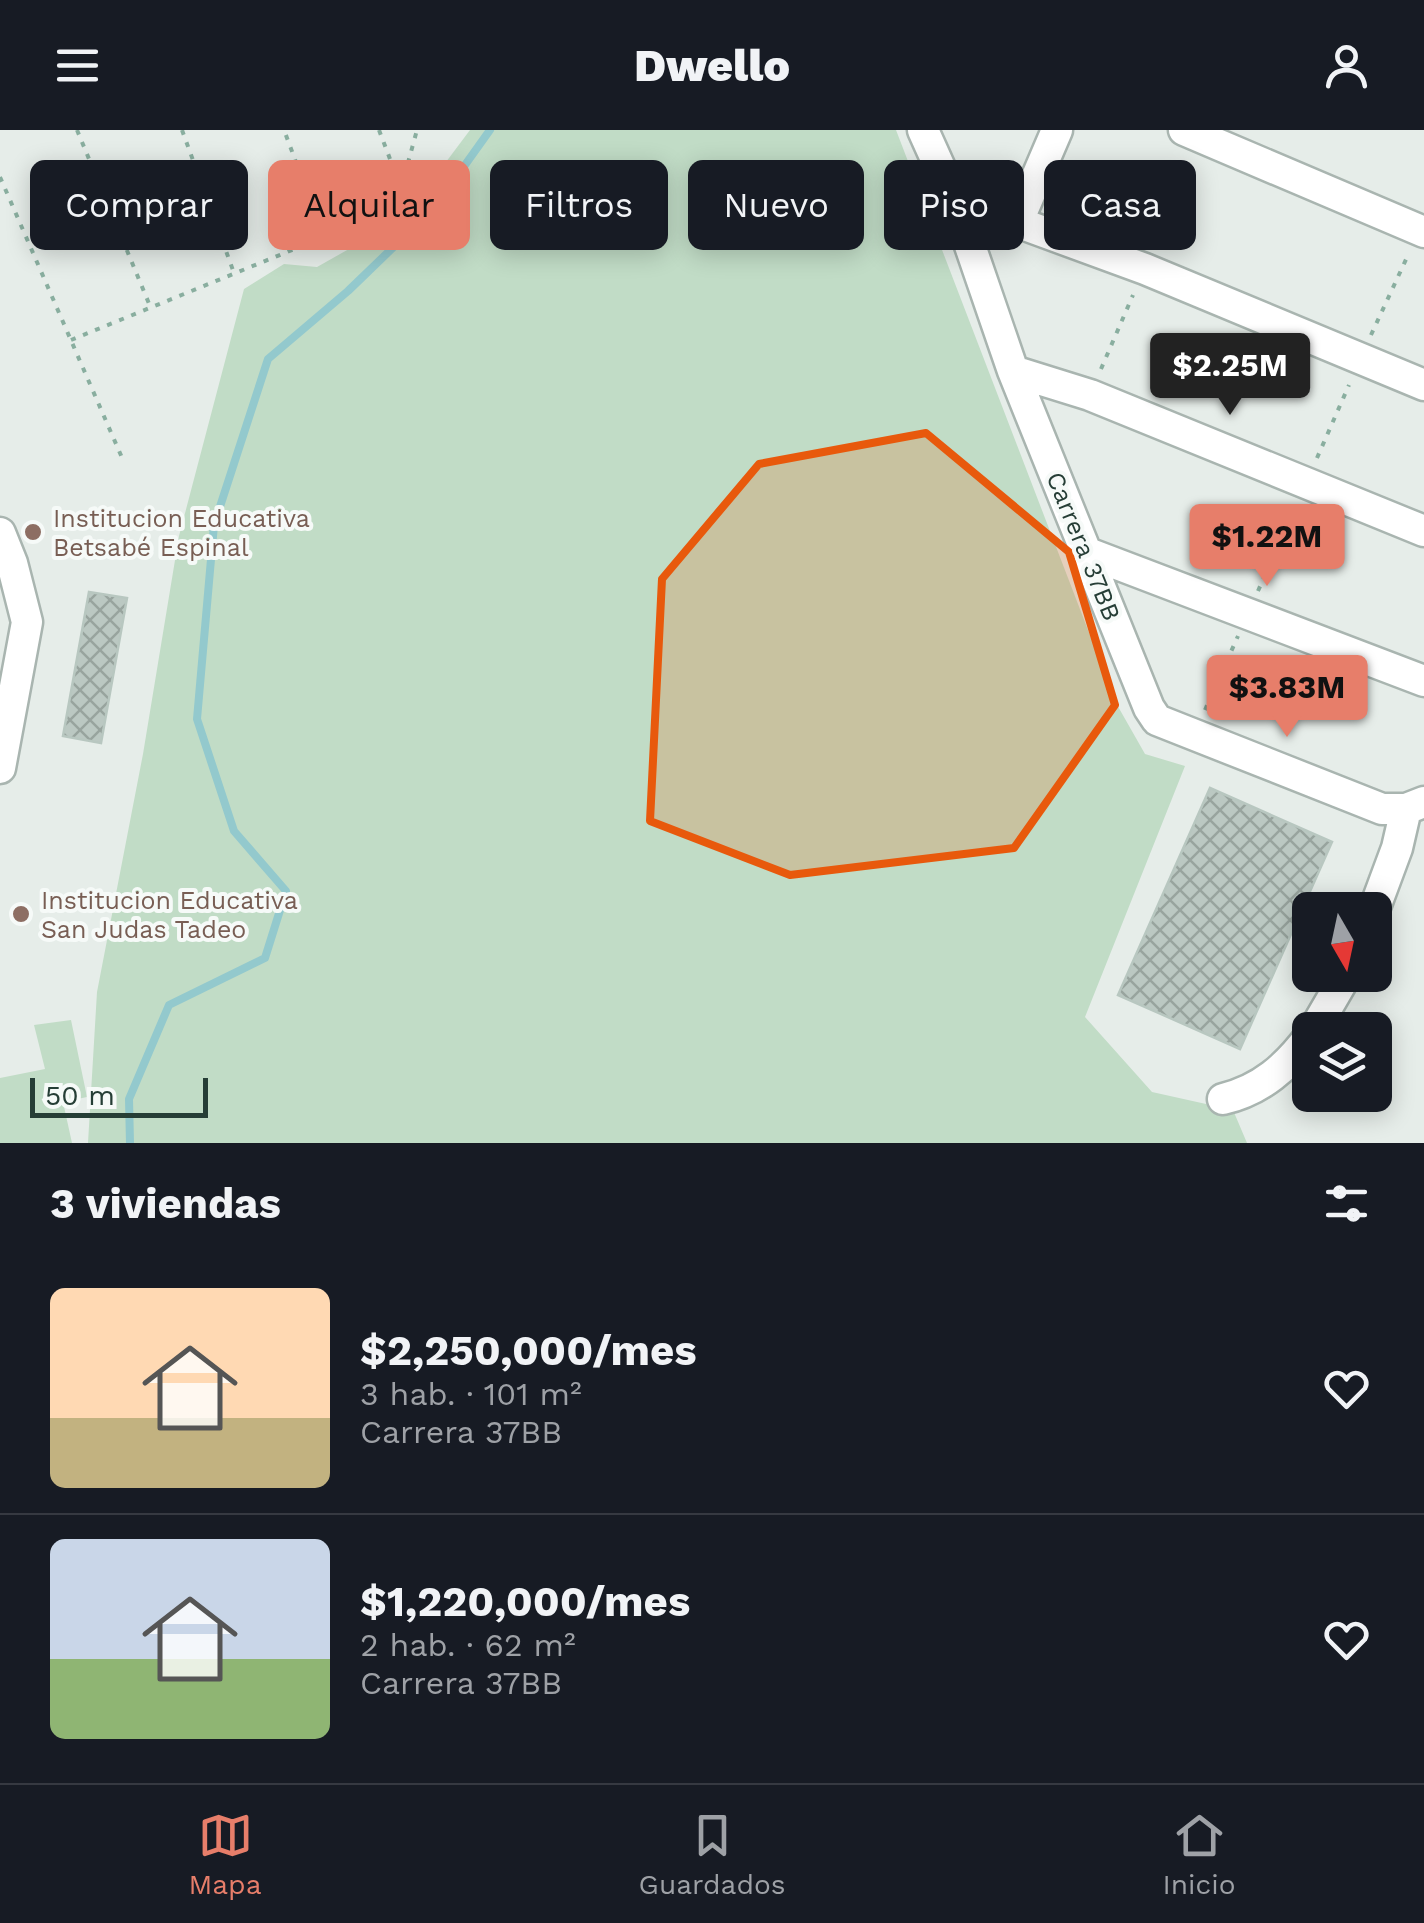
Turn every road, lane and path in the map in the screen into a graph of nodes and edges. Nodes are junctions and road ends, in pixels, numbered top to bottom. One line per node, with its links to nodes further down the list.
1 (78, 130): 20 (path)
2 (182, 130): 19 (path)
3 (284, 130): 9 (path)
4 (379, 130): 10 (path)
5 (417, 130): 11 (path)
6 (923, 130): 12 (street, Carrera 37BB)
7 (1057, 130): 14 (street)
8 (1184, 130): 16 (street)
9 (295, 160)
10 (390, 160)
11 (409, 160)
12 (936, 160)
13 (0, 176): 21 (path)
14 (1024, 207)
15 (1024, 223): 23 (street)
16 (1424, 232)
17 (292, 250): 19 (path)
18 (971, 250): 22 (street, Carrera 37BB)
19 (234, 273): 20 (path)
20 (150, 308): 21 (path)
21 (71, 340): 24 (path)
22 (1013, 371): 25 (street); 27 (street, Carrera 37BB)
23 (1424, 385)
24 (123, 460)
25 (1424, 531)
26 (0, 533): 29 (street)
27 (1088, 553): 28 (street); 30 (street, Carrera 37BB)
28 (1424, 681)
29 (0, 768)
30 (1415, 805): 31 (street)
31 (1381, 892)
32 (1292, 1056): 33 (street)
33 (1222, 1099)

